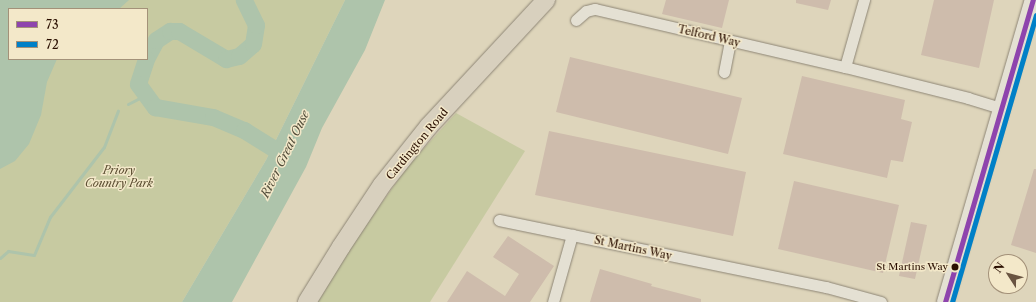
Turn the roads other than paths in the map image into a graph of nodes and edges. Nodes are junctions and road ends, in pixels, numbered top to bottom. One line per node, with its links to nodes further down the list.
1 (546, 0): 11 (main road, Cardington Road)
2 (864, 0): 6 (street)
3 (1033, 0): 8 (street)
4 (576, 20): 5 (street, Telford Way)
5 (730, 41): 6 (street, Telford Way); 7 (street)
6 (845, 67): 8 (street, Telford Way)
7 (724, 72)
8 (1000, 108): 14 (street)
9 (499, 220): 10 (street, St Martins Way)
10 (572, 235): 12 (street); 13 (street, St Martins Way)
11 (307, 302)
12 (553, 302)
13 (881, 302)
14 (945, 302)

